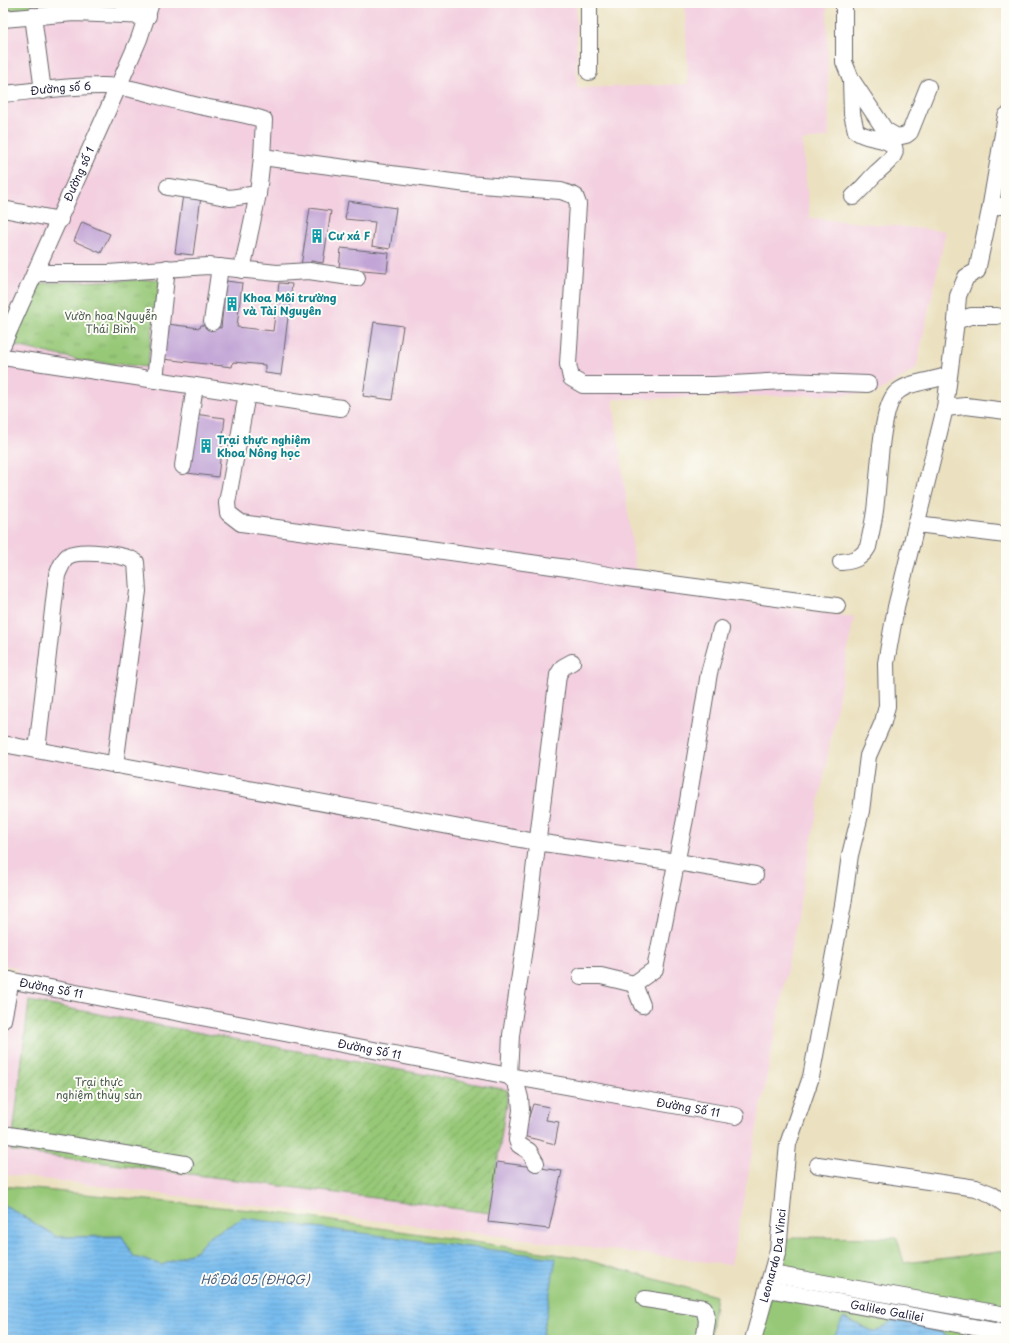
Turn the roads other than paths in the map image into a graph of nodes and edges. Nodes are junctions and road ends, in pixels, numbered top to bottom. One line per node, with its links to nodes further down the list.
1 (589, 3): 6 (street)
2 (844, 3): 7 (street)
3 (149, 9): 4 (street); 8 (street, Đường số 1)
4 (33, 16): 5 (street); 10 (street)
5 (3, 19)
6 (589, 72)
7 (851, 79): 9 (street); 16 (street)
8 (118, 87): 10 (street, Đường số 6); 13 (street, Đường số 6); 20 (street, Đường số 1)
9 (928, 87)
10 (43, 91): 11 (street, Đường số 6)
11 (3, 94)
12 (1006, 116): 19 (street)
13 (262, 157): 15 (street); 33 (street)
14 (168, 187): 15 (street)
15 (258, 194): 23 (street)
16 (853, 197)
17 (1006, 206): 19 (street)
18 (3, 209): 20 (street)
19 (990, 210): 27 (street, Leonardo Da Vinci)
20 (60, 220): 24 (street, Đường số 1)
21 (220, 267): 22 (street); 23 (street); 28 (street)
22 (167, 268): 24 (street); 32 (street)
23 (242, 270): 25 (street)
24 (35, 273): 29 (street, Đường số 1)
25 (357, 278)
26 (997, 316): 27 (street)
27 (956, 321): 31 (street, Leonardo Da Vinci)
28 (212, 322)
29 (7, 324): 30 (street, Đường số 1)
30 (3, 346): 32 (street)
31 (948, 375): 37 (street, Leonardo Da Vinci); 42 (street)
32 (155, 380): 34 (street)
33 (868, 384)
34 (195, 386): 35 (street); 39 (street)
35 (247, 394): 36 (street); 43 (street)
36 (340, 408)
37 (945, 408): 38 (street); 40 (street, Leonardo Da Vinci)
38 (1006, 411)
39 (183, 466)
40 (916, 524): 41 (street); 64 (street, Leonardo Da Vinci)
41 (1006, 535)
42 (841, 562)
43 (837, 606)
44 (721, 630): 50 (street)
45 (572, 662): 49 (street)
46 (3, 744): 47 (street)
47 (37, 750): 48 (street); 48 (street)
48 (115, 765): 49 (street)
49 (536, 842): 50 (street); 57 (street)
50 (677, 862): 51 (street); 54 (street)
51 (755, 875)
52 (581, 976): 54 (street)
53 (7, 980): 56 (street); 57 (street, Đường Số 11)
54 (634, 984): 55 (street)
55 (642, 1005)
56 (3, 1020)
57 (509, 1076): 58 (street, Đường Số 11); 60 (street)
58 (736, 1116)
59 (3, 1134): 61 (street)
60 (536, 1163)
61 (185, 1164)
62 (818, 1165): 63 (street)
63 (1006, 1205)
64 (770, 1281): 66 (street, Galileo Galilei); 67 (street, Galileo Galilei); 69 (street, Leonardo Da Vinci)
65 (645, 1299): 68 (street)
66 (1006, 1314)
67 (1006, 1333)
68 (704, 1340)
69 (753, 1340)

